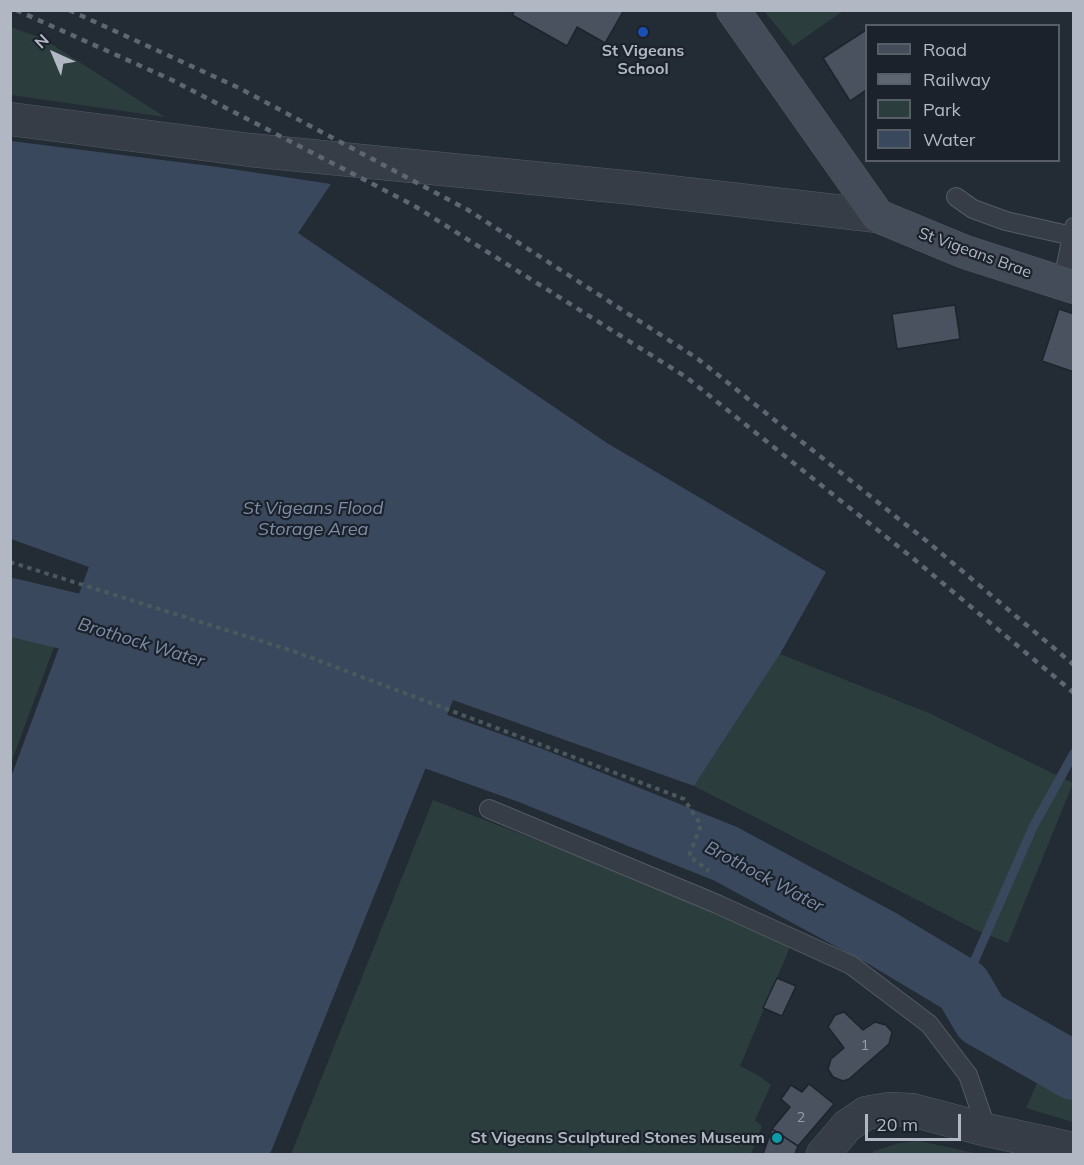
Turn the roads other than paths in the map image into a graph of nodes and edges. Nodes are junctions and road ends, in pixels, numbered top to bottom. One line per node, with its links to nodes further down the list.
1 (734, 10): 4 (street)
2 (10, 118): 4 (street)
3 (956, 197): 5 (lane)
4 (878, 216): 6 (street, St Vigeans Brae)
5 (1073, 232): 6 (lane)
6 (1068, 286)
7 (489, 809): 8 (lane)
8 (987, 1130): 9 (street); 10 (street)
9 (1074, 1149)
10 (823, 1155)

